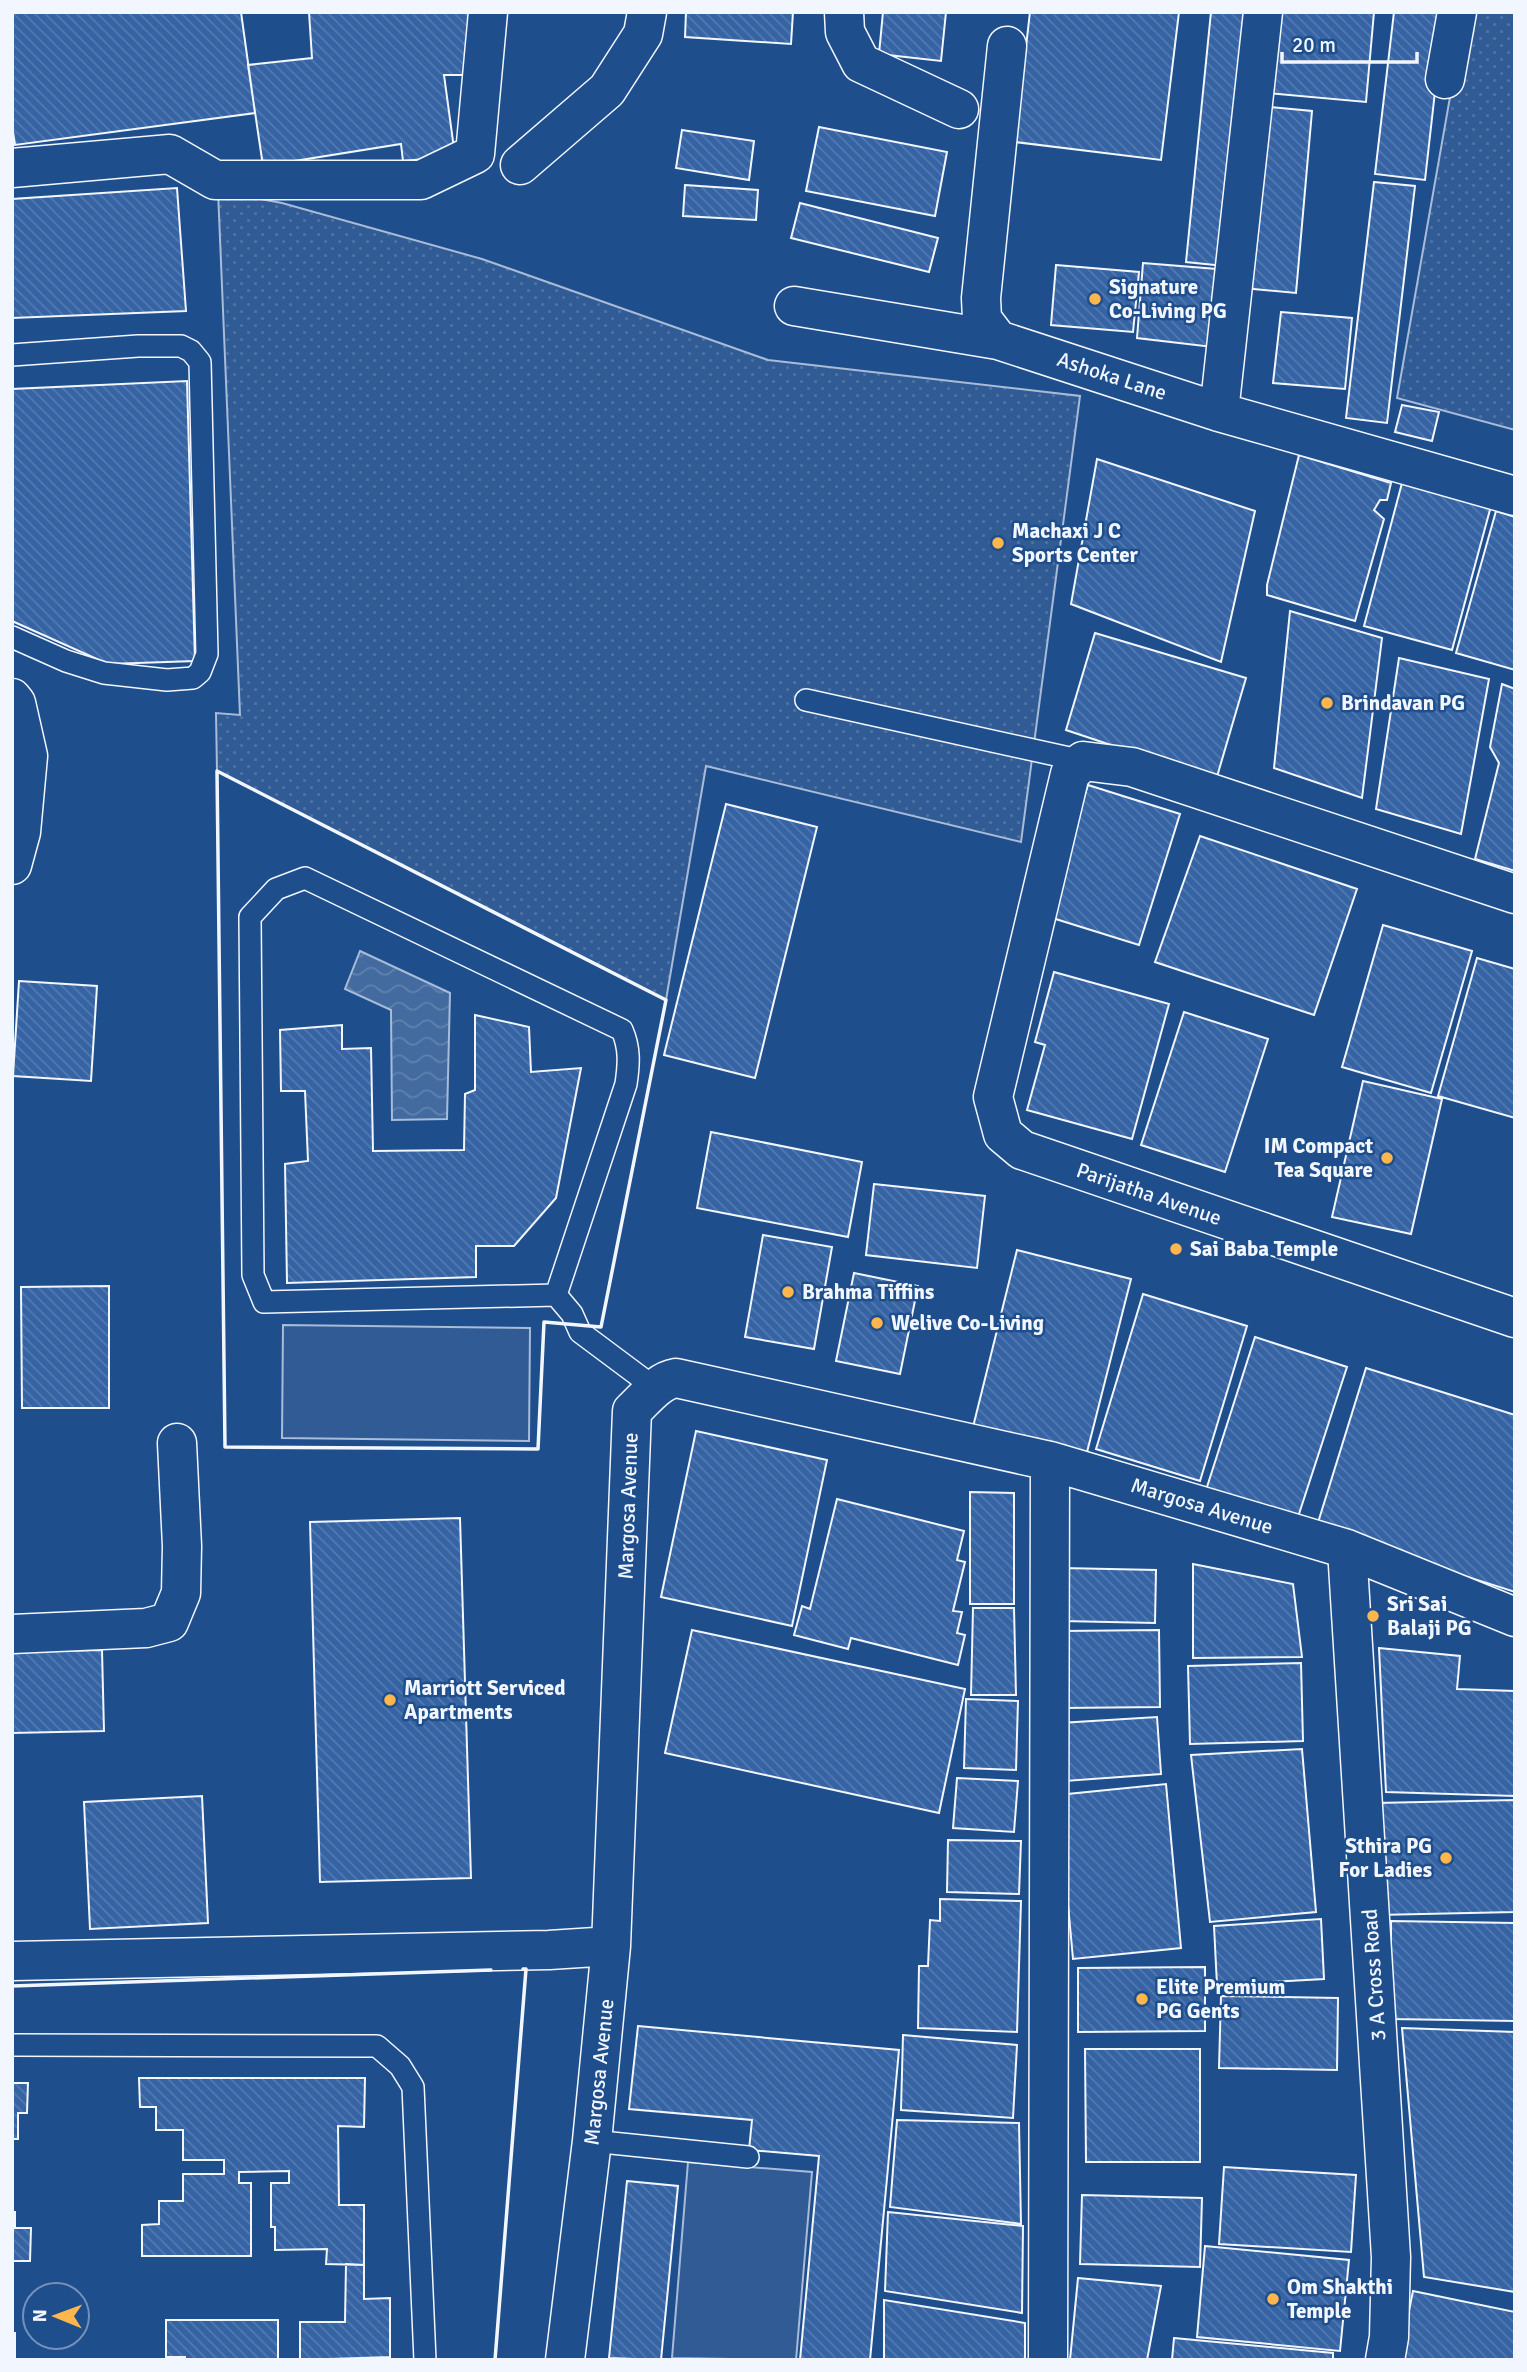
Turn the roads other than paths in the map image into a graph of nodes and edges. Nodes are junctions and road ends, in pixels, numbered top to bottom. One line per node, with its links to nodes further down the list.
1 (488, 12): 10 (street)
2 (647, 12): 9 (street)
3 (844, 12): 8 (street)
4 (1263, 12): 14 (street)
5 (1457, 12): 7 (street)
6 (1007, 46): 12 (street)
7 (1445, 79)
8 (959, 109)
9 (520, 165)
10 (12, 169)
11 (794, 306): 12 (street, Ashoka Lane)
12 (998, 340): 14 (street, Ashoka Lane)
13 (12, 355): 16 (lane)
14 (1219, 412): 15 (street, Ashoka Lane)
15 (1515, 496)
16 (12, 637)
17 (12, 698): 20 (street)
18 (806, 700): 19 (lane)
19 (1083, 761): 21 (street); 23 (street, Parijatha Avenue)
20 (15, 842)
21 (1515, 894)
22 (556, 1295): 22 (lane); 24 (lane)
23 (1515, 1318)
24 (655, 1388): 26 (street, Margosa Avenue); 30 (street, Margosa Avenue)
25 (177, 1443): 29 (street)
26 (1050, 1461): 27 (street, Margosa Avenue); 37 (street)
27 (1348, 1549): 28 (street, Margosa Avenue); 38 (street, 3 A Cross Road)
28 (1515, 1617)
29 (12, 1634)
30 (611, 1946): 31 (street); 33 (street, Margosa Avenue)
31 (12, 1961)
32 (12, 2045): 35 (lane)
33 (592, 2141): 34 (lane); 36 (street, Margosa Avenue)
34 (748, 2157)
35 (425, 2360)
36 (565, 2360)
37 (1048, 2360)
38 (1385, 2360)

